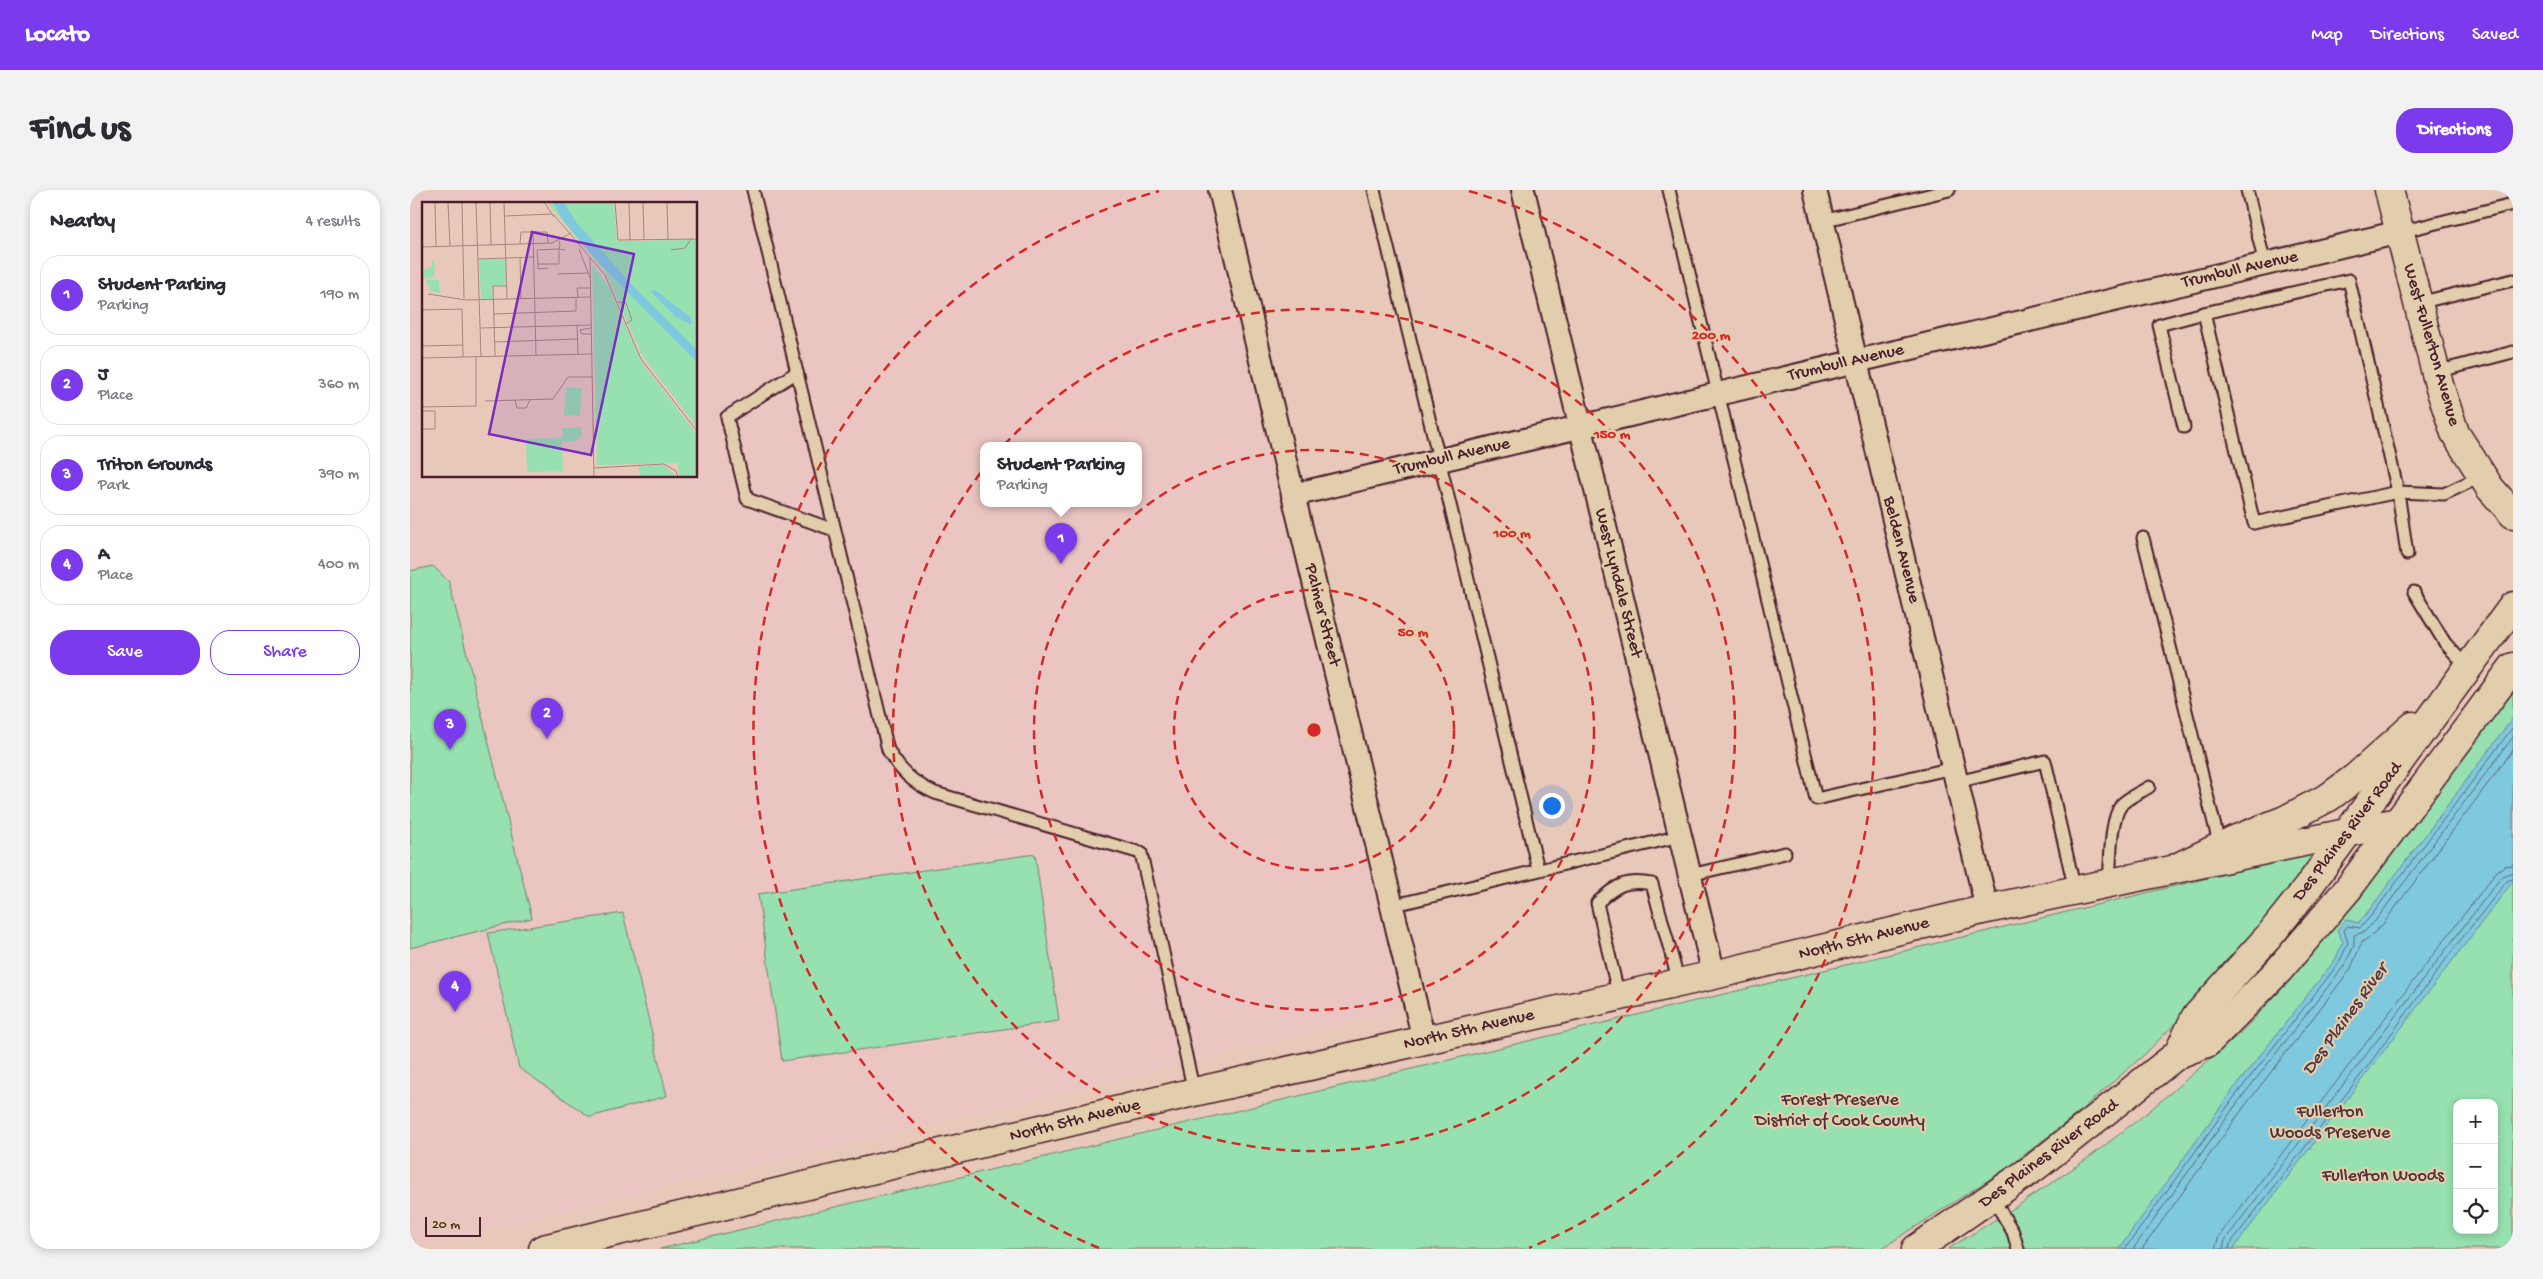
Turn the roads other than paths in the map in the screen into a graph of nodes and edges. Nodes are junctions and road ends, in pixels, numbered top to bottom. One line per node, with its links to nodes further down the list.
1 (753, 190): 21 (lane)
2 (1220, 190): 29 (street, Palmer Street)
3 (1374, 190): 26 (lane)
4 (1523, 190): 24 (street, West Lyndale Street)
5 (1669, 190): 23 (lane)
6 (1814, 190): 13 (street, Belden Avenue)
7 (1949, 190): 13 (lane)
8 (2247, 190): 15 (lane)
9 (2389, 190): 14 (street, West Fullerton Avenue)
10 (2512, 190): 11 (lane)
11 (2513, 194)
12 (2513, 204): 14 (lane)
13 (1822, 221): 20 (street, Belden Avenue)
14 (2400, 232): 15 (street, Trumbull Avenue); 17 (street, West Fullerton Avenue)
15 (2265, 264): 20 (street, Trumbull Avenue)
16 (2513, 280): 17 (lane)
17 (2418, 303): 22 (street, West Fullerton Avenue)
18 (2204, 313): 25 (lane); 28 (lane); 28 (lane)
19 (2513, 352): 22 (lane)
20 (1855, 361): 23 (street, Trumbull Avenue); 39 (street, Belden Avenue)
21 (797, 372): 31 (lane); 31 (lane)
22 (2436, 372): 27 (street, West Fullerton Avenue)
23 (1718, 394): 24 (street, Trumbull Avenue); 39 (lane)
24 (1580, 426): 26 (street, Trumbull Avenue); 43 (street, West Lyndale Street)
25 (2184, 427)
26 (1439, 460): 29 (street, Trumbull Avenue); 46 (lane)
27 (2482, 476): 28 (lane); 30 (street, West Fullerton Avenue)
28 (2398, 492): 33 (lane)
29 (1293, 495): 50 (street, Palmer Street)
30 (2513, 514)
31 (834, 530): 57 (lane)
32 (2143, 538): 45 (lane)
33 (2406, 554)
34 (2414, 592): 36 (lane)
35 (2513, 606): 36 (street, Des Plaines River Road)
36 (2467, 667): 38 (street, Des Plaines River Road)
37 (2513, 667): 41 (street, Des Plaines River Road)
38 (2447, 695): 42 (street, Des Plaines River Road); 45 (street)
39 (1955, 775): 49 (lane); 51 (street, Belden Avenue)
40 (2149, 787): 48 (lane)
41 (2398, 822): 42 (street); 56 (street, Des Plaines River Road)
42 (2348, 833): 45 (street); 56 (street, Des Plaines River Road)
43 (1680, 836): 46 (lane); 47 (street, West Lyndale Street)
44 (1785, 853): 47 (lane)
45 (2221, 854): 48 (street, North 5th Avenue)
46 (1538, 869): 50 (lane)
47 (1690, 875): 52 (street, West Lyndale Street)
48 (2109, 882): 49 (street, North 5th Avenue)
49 (2075, 890): 51 (street, North 5th Avenue)
50 (1392, 906): 55 (street, Palmer Street)
51 (1987, 909): 52 (street, North 5th Avenue)
52 (1714, 975): 53 (street, North 5th Avenue)
53 (1679, 983): 54 (street, North 5th Avenue); 54 (lane)
54 (1619, 996): 55 (street, North 5th Avenue)
55 (1424, 1040): 57 (street, North 5th Avenue)
56 (2178, 1054): 58 (street, Des Plaines River Road)
57 (1194, 1092): 59 (street, North 5th Avenue)
58 (1992, 1197): 60 (street, Des Plaines River Road); 61 (lane)
59 (543, 1249)
60 (1916, 1249)
61 (2018, 1249)

